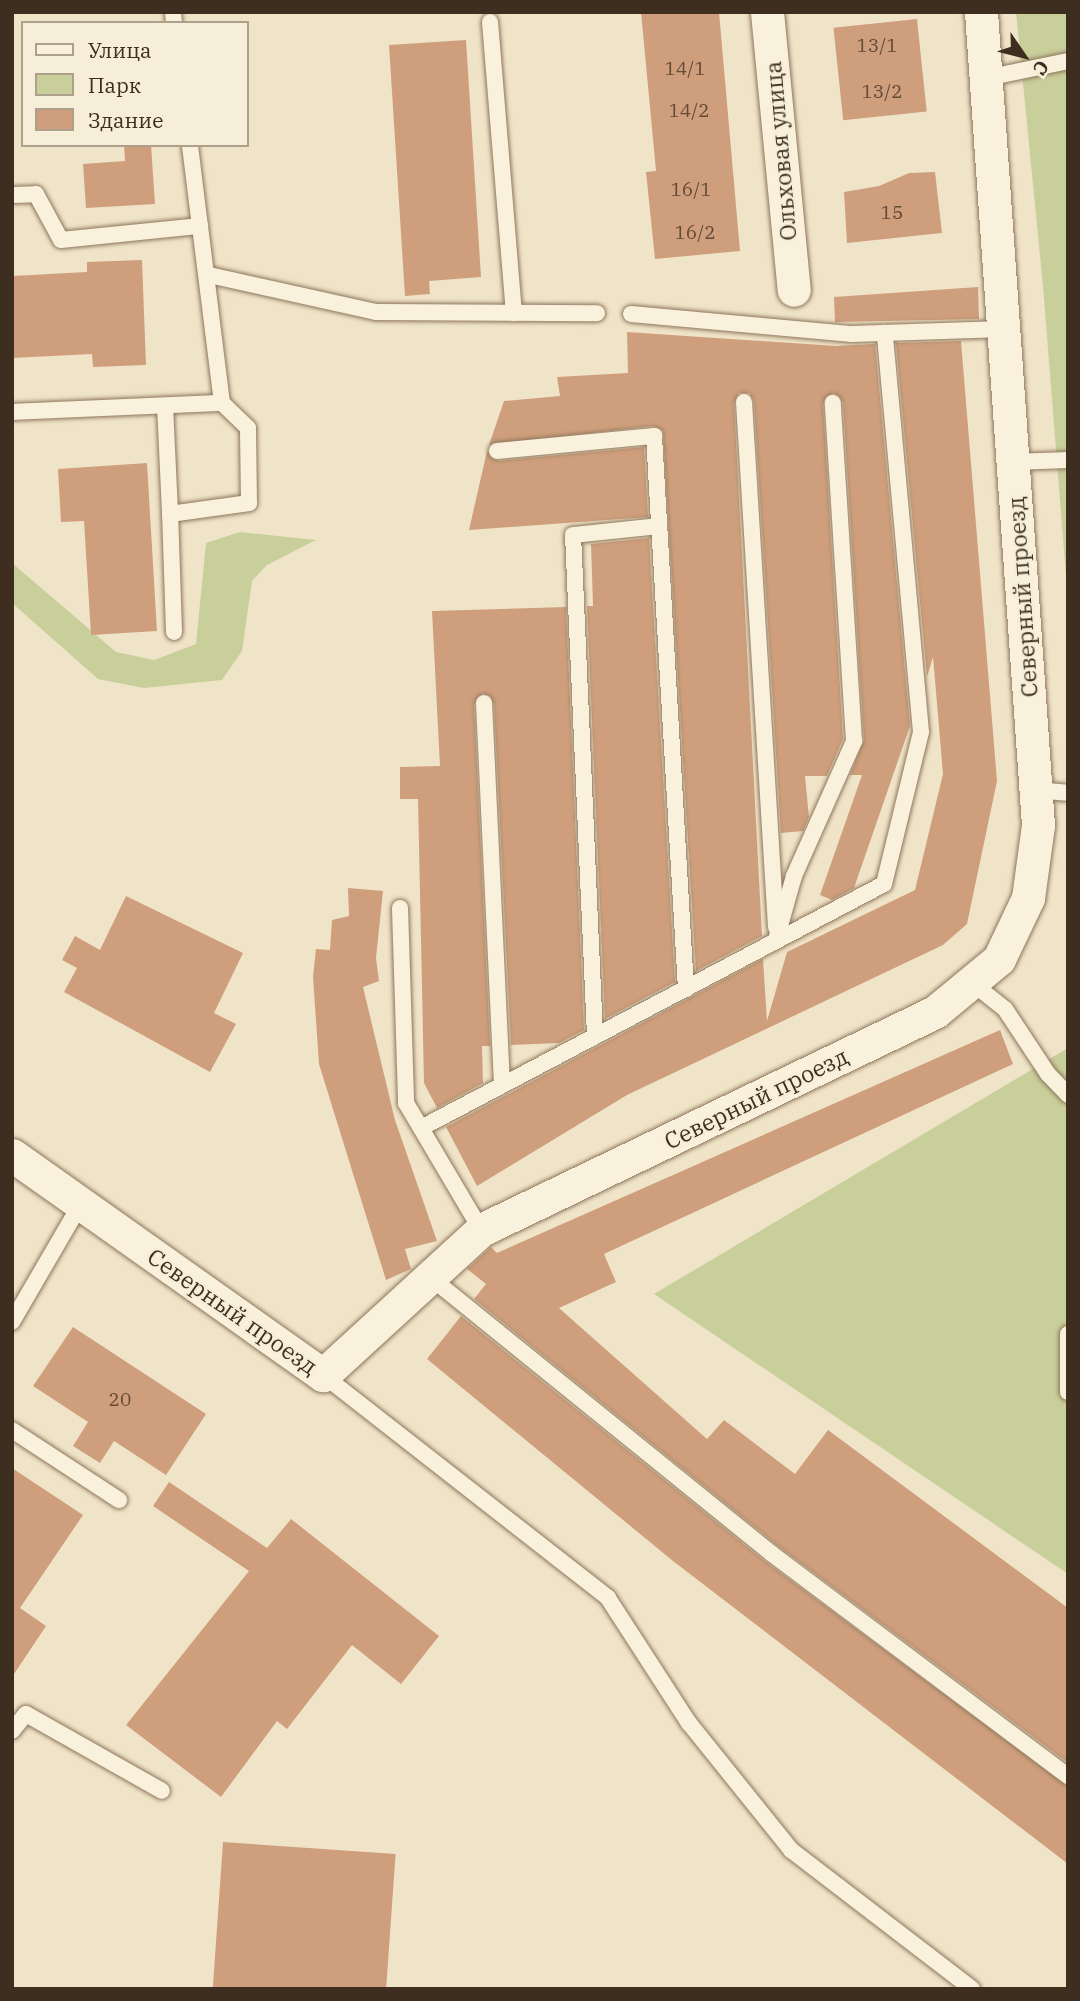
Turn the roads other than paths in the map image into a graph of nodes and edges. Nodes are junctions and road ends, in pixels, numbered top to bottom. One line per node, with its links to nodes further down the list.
1 (767, 12): 10 (street, Ольховая улица)
2 (981, 12): 5 (street, Северный проезд)
3 (490, 22): 11 (lane)
4 (1068, 61): 5 (lane)
5 (986, 78): 15 (street, Северный проезд)
6 (190, 147): 8 (lane)
7 (12, 195): 8 (lane)
8 (200, 226): 9 (lane)
9 (209, 275): 11 (lane); 17 (lane)
10 (794, 290)
11 (514, 313): 12 (lane)
12 (597, 313)
13 (631, 314): 14 (lane)
14 (886, 333): 15 (lane); 30 (lane)
15 (1004, 339): 23 (street, Северный проезд)
16 (744, 402): 30 (lane)
17 (222, 403): 19 (lane); 24 (lane)
18 (833, 403): 30 (lane)
19 (165, 406): 20 (lane); 24 (lane)
20 (12, 412)
21 (497, 451): 25 (lane)
22 (1068, 460): 23 (lane)
23 (1013, 462): 28 (street, Северный проезд)
24 (170, 514): 26 (lane)
25 (659, 526): 32 (lane); 33 (lane)
26 (174, 632)
27 (484, 703): 34 (lane)
28 (1051, 791): 31 (street, Северный проезд)
29 (400, 908): 36 (lane)
30 (776, 940): 32 (lane)
31 (971, 982): 35 (lane); 39 (street, Северный проезд)
32 (685, 989): 33 (lane)
33 (594, 1036): 34 (lane)
34 (502, 1085): 36 (lane)
35 (1068, 1095)
36 (421, 1128): 39 (lane)
37 (12, 1155): 38 (street, Северный проезд)
38 (80, 1205): 41 (lane); 43 (street, Северный проезд)
39 (481, 1230): 40 (street, Северный проезд)
40 (430, 1277): 43 (street, Северный проезд); 48 (lane)
41 (12, 1322)
42 (1068, 1334): 44 (lane)
43 (323, 1375): 50 (lane)
44 (1068, 1392)
45 (12, 1430): 46 (lane)
46 (118, 1500)
47 (12, 1731): 49 (lane)
48 (1068, 1776)
49 (162, 1791)
50 (972, 1989)

